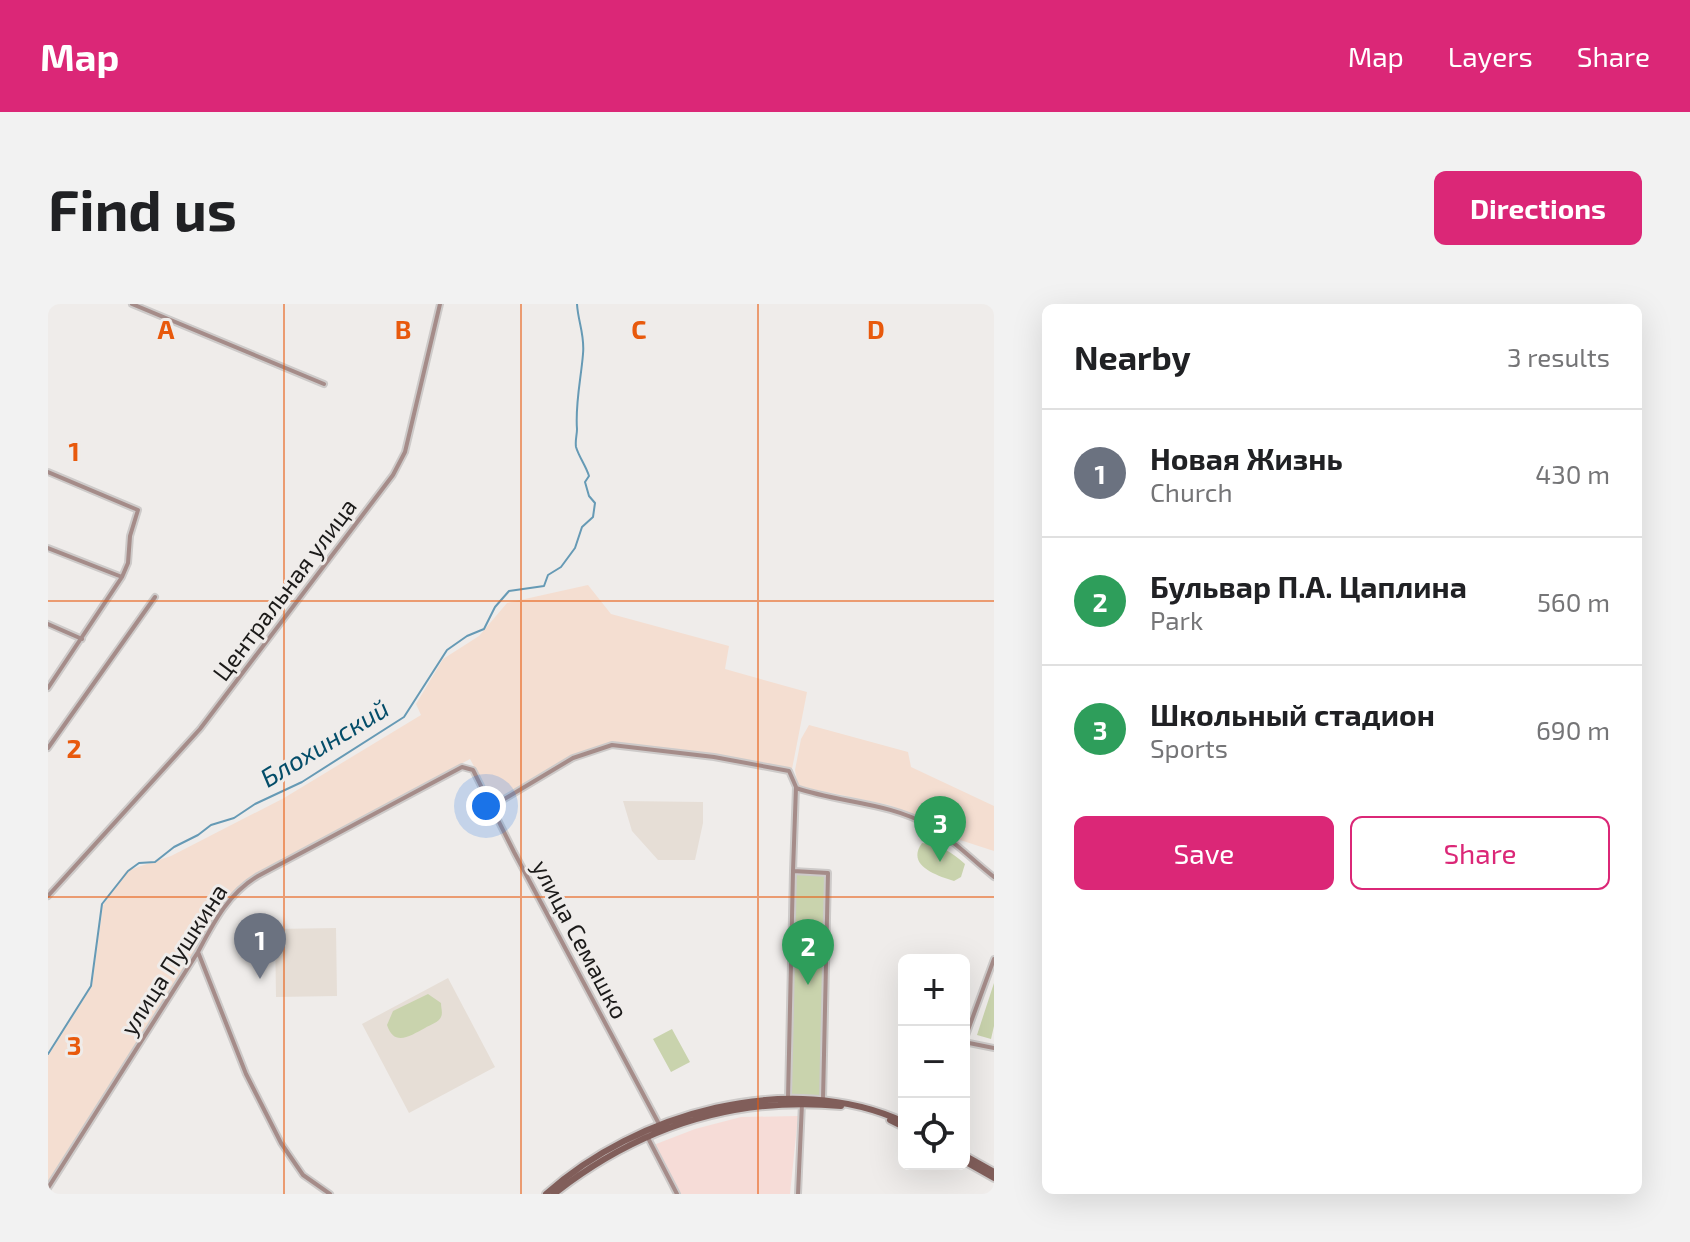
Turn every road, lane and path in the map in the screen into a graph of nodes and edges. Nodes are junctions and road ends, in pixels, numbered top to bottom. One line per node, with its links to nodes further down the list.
1 (132, 304): 3 (street)
2 (440, 304): 17 (street, Центральная улица)
3 (324, 384)
4 (48, 472): 6 (street)
5 (48, 548): 6 (street)
6 (122, 577): 9 (street)
7 (155, 597): 11 (street)
8 (48, 624): 9 (street)
9 (82, 639): 10 (street)
10 (48, 688)
11 (48, 748)
12 (469, 767): 14 (street, улица Семашко); 18 (street, улица Пушкина)
13 (796, 787): 14 (street); 15 (street); 16 (street)
14 (491, 807): 27 (street, улица Семашко)
15 (793, 871): 23 (street); 24 (street)
16 (994, 877)
17 (48, 896)
18 (198, 952): 34 (street, улица Пушкина); 35 (street)
19 (994, 959): 20 (street)
20 (969, 1026)
21 (970, 1042): 22 (street)
22 (994, 1048)
23 (788, 1101): 24 (main road); 25 (main road); 27 (main road)
24 (823, 1102): 25 (main road); 26 (main road)
25 (802, 1103): 39 (street)
26 (898, 1121)
27 (660, 1127): 28 (main road); 31 (main road)
28 (647, 1135): 31 (main road); 38 (street)
29 (970, 1161): 32 (main road)
30 (970, 1162): 33 (main road)
31 (579, 1171): 36 (main road); 37 (main road)
32 (994, 1172)
33 (994, 1178)
34 (48, 1188)
35 (330, 1194)
36 (546, 1194)
37 (554, 1194)
38 (677, 1194)
39 (798, 1194)

